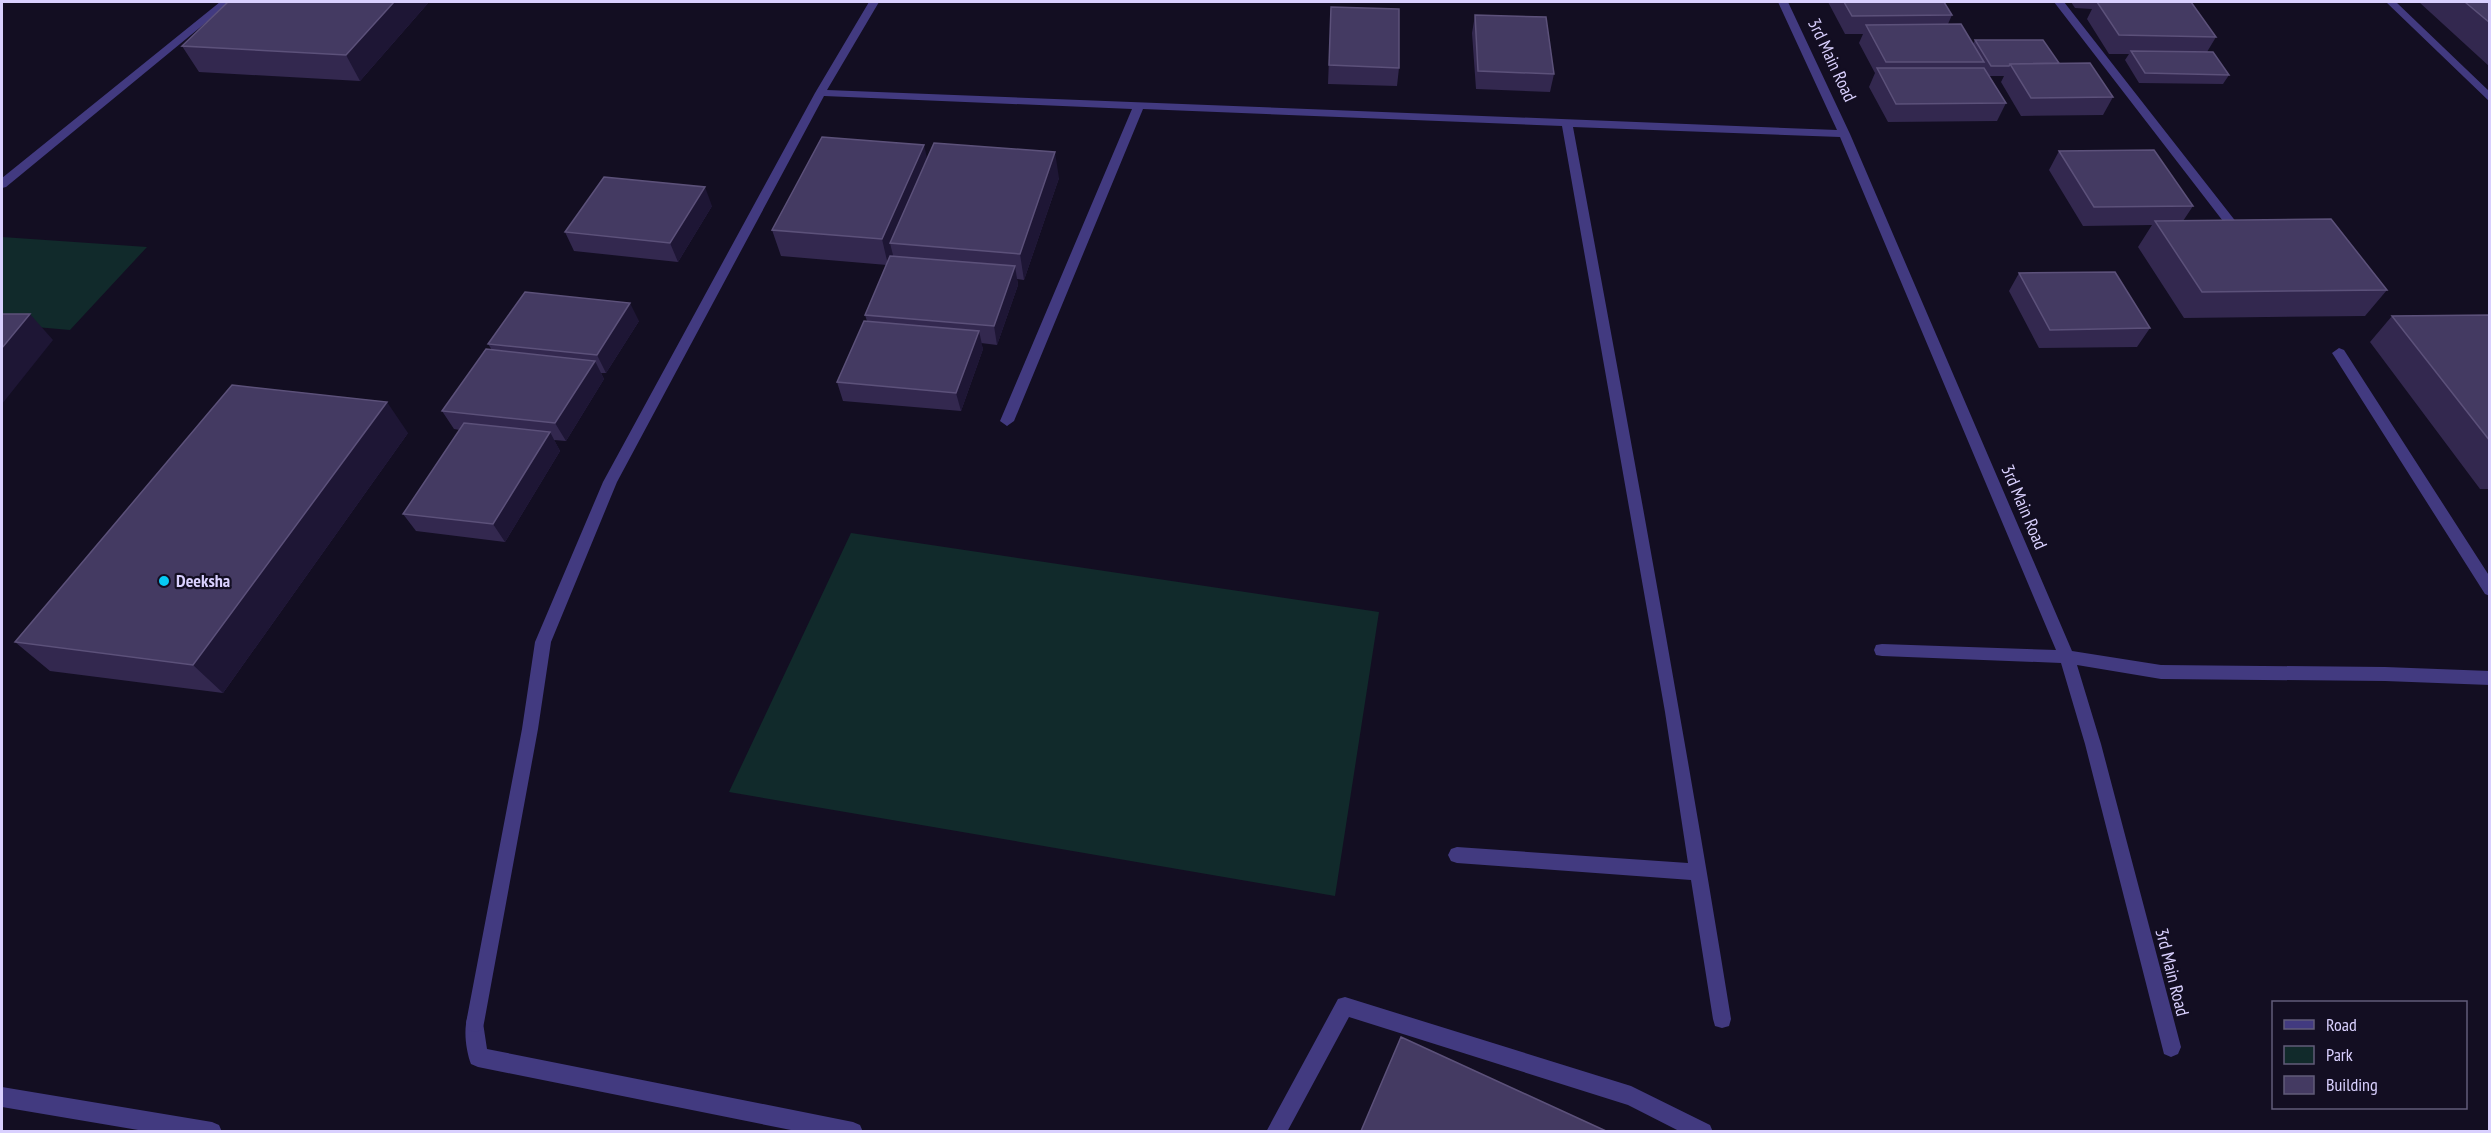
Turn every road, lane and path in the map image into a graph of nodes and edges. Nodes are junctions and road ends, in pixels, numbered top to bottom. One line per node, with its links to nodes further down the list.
1 (226, 2): 11 (street)
2 (874, 2): 6 (street)
3 (1783, 2): 10 (street, 3rd Main Road)
4 (2058, 2): 12 (street)
5 (2391, 2): 7 (street)
6 (820, 93): 8 (street); 25 (street)
7 (2490, 99)
8 (1139, 106): 9 (street); 14 (street)
9 (1567, 123): 10 (street); 20 (street)
10 (1844, 134): 17 (street, 3rd Main Road)
11 (2, 184)
12 (2244, 239)
13 (2339, 353): 15 (street)
14 (1007, 421)
15 (2490, 590)
16 (1881, 650): 17 (street)
17 (2067, 657): 18 (street); 22 (street, 3rd Main Road)
18 (2490, 678)
19 (1457, 855): 20 (street)
20 (1699, 872): 21 (street)
21 (1722, 1019)
22 (2171, 1047)
23 (2, 1097): 24 (street)
24 (212, 1131)
25 (853, 1131)
26 (1276, 1131): 27 (street)
27 (1703, 1131)

